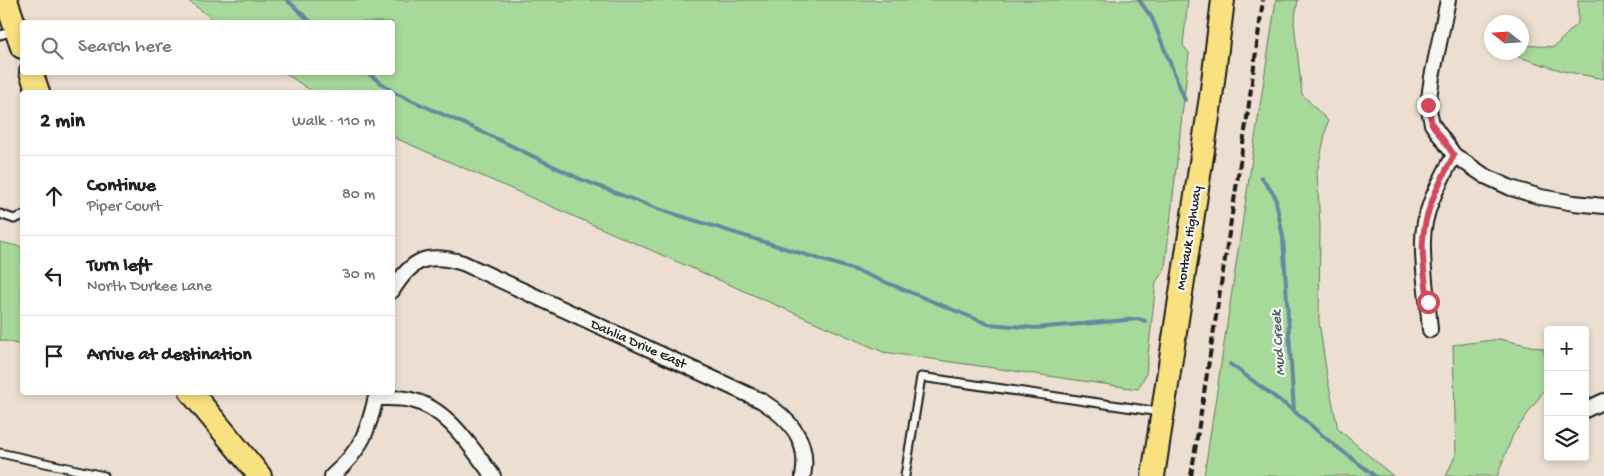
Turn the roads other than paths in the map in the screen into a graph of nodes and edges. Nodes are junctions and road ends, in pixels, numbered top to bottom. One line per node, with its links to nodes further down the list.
1 (6, 0): 4 (main road)
2 (1223, 0): 17 (main road, Montauk Highway)
3 (1448, 0): 7 (street)
4 (13, 37)
5 (32, 75): 6 (main road)
6 (37, 90)
7 (1454, 155): 8 (street); 12 (street)
8 (1604, 206)
9 (0, 214): 10 (lane)
10 (20, 217)
11 (395, 286): 23 (street, Dahlia Drive East)
12 (1430, 330)
13 (193, 395): 20 (main road)
14 (377, 395): 21 (street); 22 (street)
15 (1604, 400): 16 (street)
16 (1589, 408)
17 (1162, 413): 24 (lane); 25 (main road, Montauk Highway)
18 (0, 453): 19 (lane)
19 (104, 476)
20 (260, 476)
21 (332, 476)
22 (493, 476)
23 (804, 476)
24 (905, 476)
25 (1153, 476)

